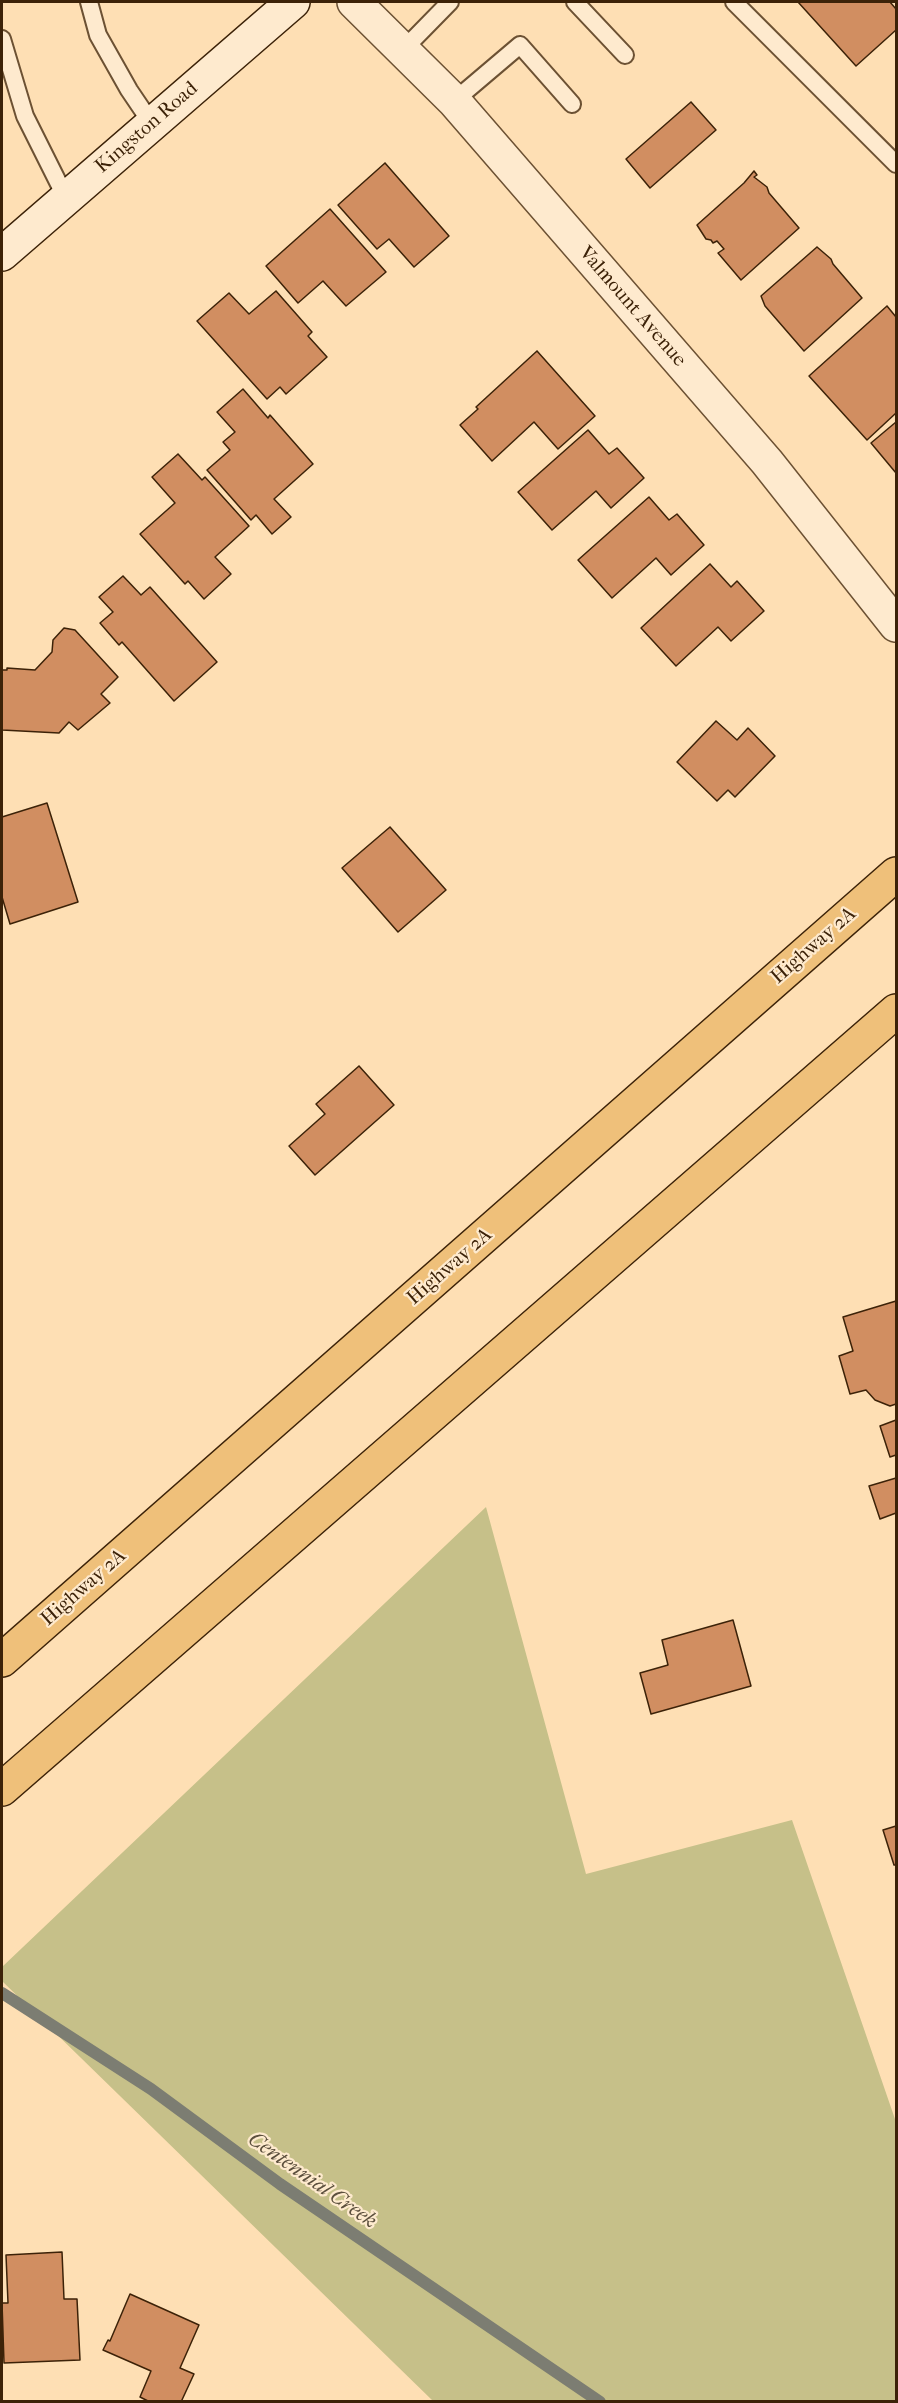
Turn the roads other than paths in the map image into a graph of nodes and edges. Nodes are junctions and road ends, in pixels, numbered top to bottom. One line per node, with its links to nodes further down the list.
1 (89, 2): 12 (lane)
2 (293, 2): 12 (street, Kingston Road)
3 (354, 2): 8 (street, Valmount Avenue)
4 (450, 2): 8 (lane)
5 (575, 2): 9 (lane)
6 (734, 2): 13 (lane)
7 (2, 39): 14 (lane)
8 (403, 50): 10 (street, Valmount Avenue)
9 (625, 55)
10 (454, 101): 11 (lane); 16 (street, Valmount Avenue)
11 (572, 104)
12 (152, 124): 14 (street, Kingston Road)
13 (897, 164)
14 (66, 198): 15 (street, Kingston Road)
15 (2, 254)
16 (897, 625)
17 (897, 874): 19 (highway, Highway 2A)
18 (897, 1011): 20 (highway)
19 (2, 1660)
20 (2, 1789)

